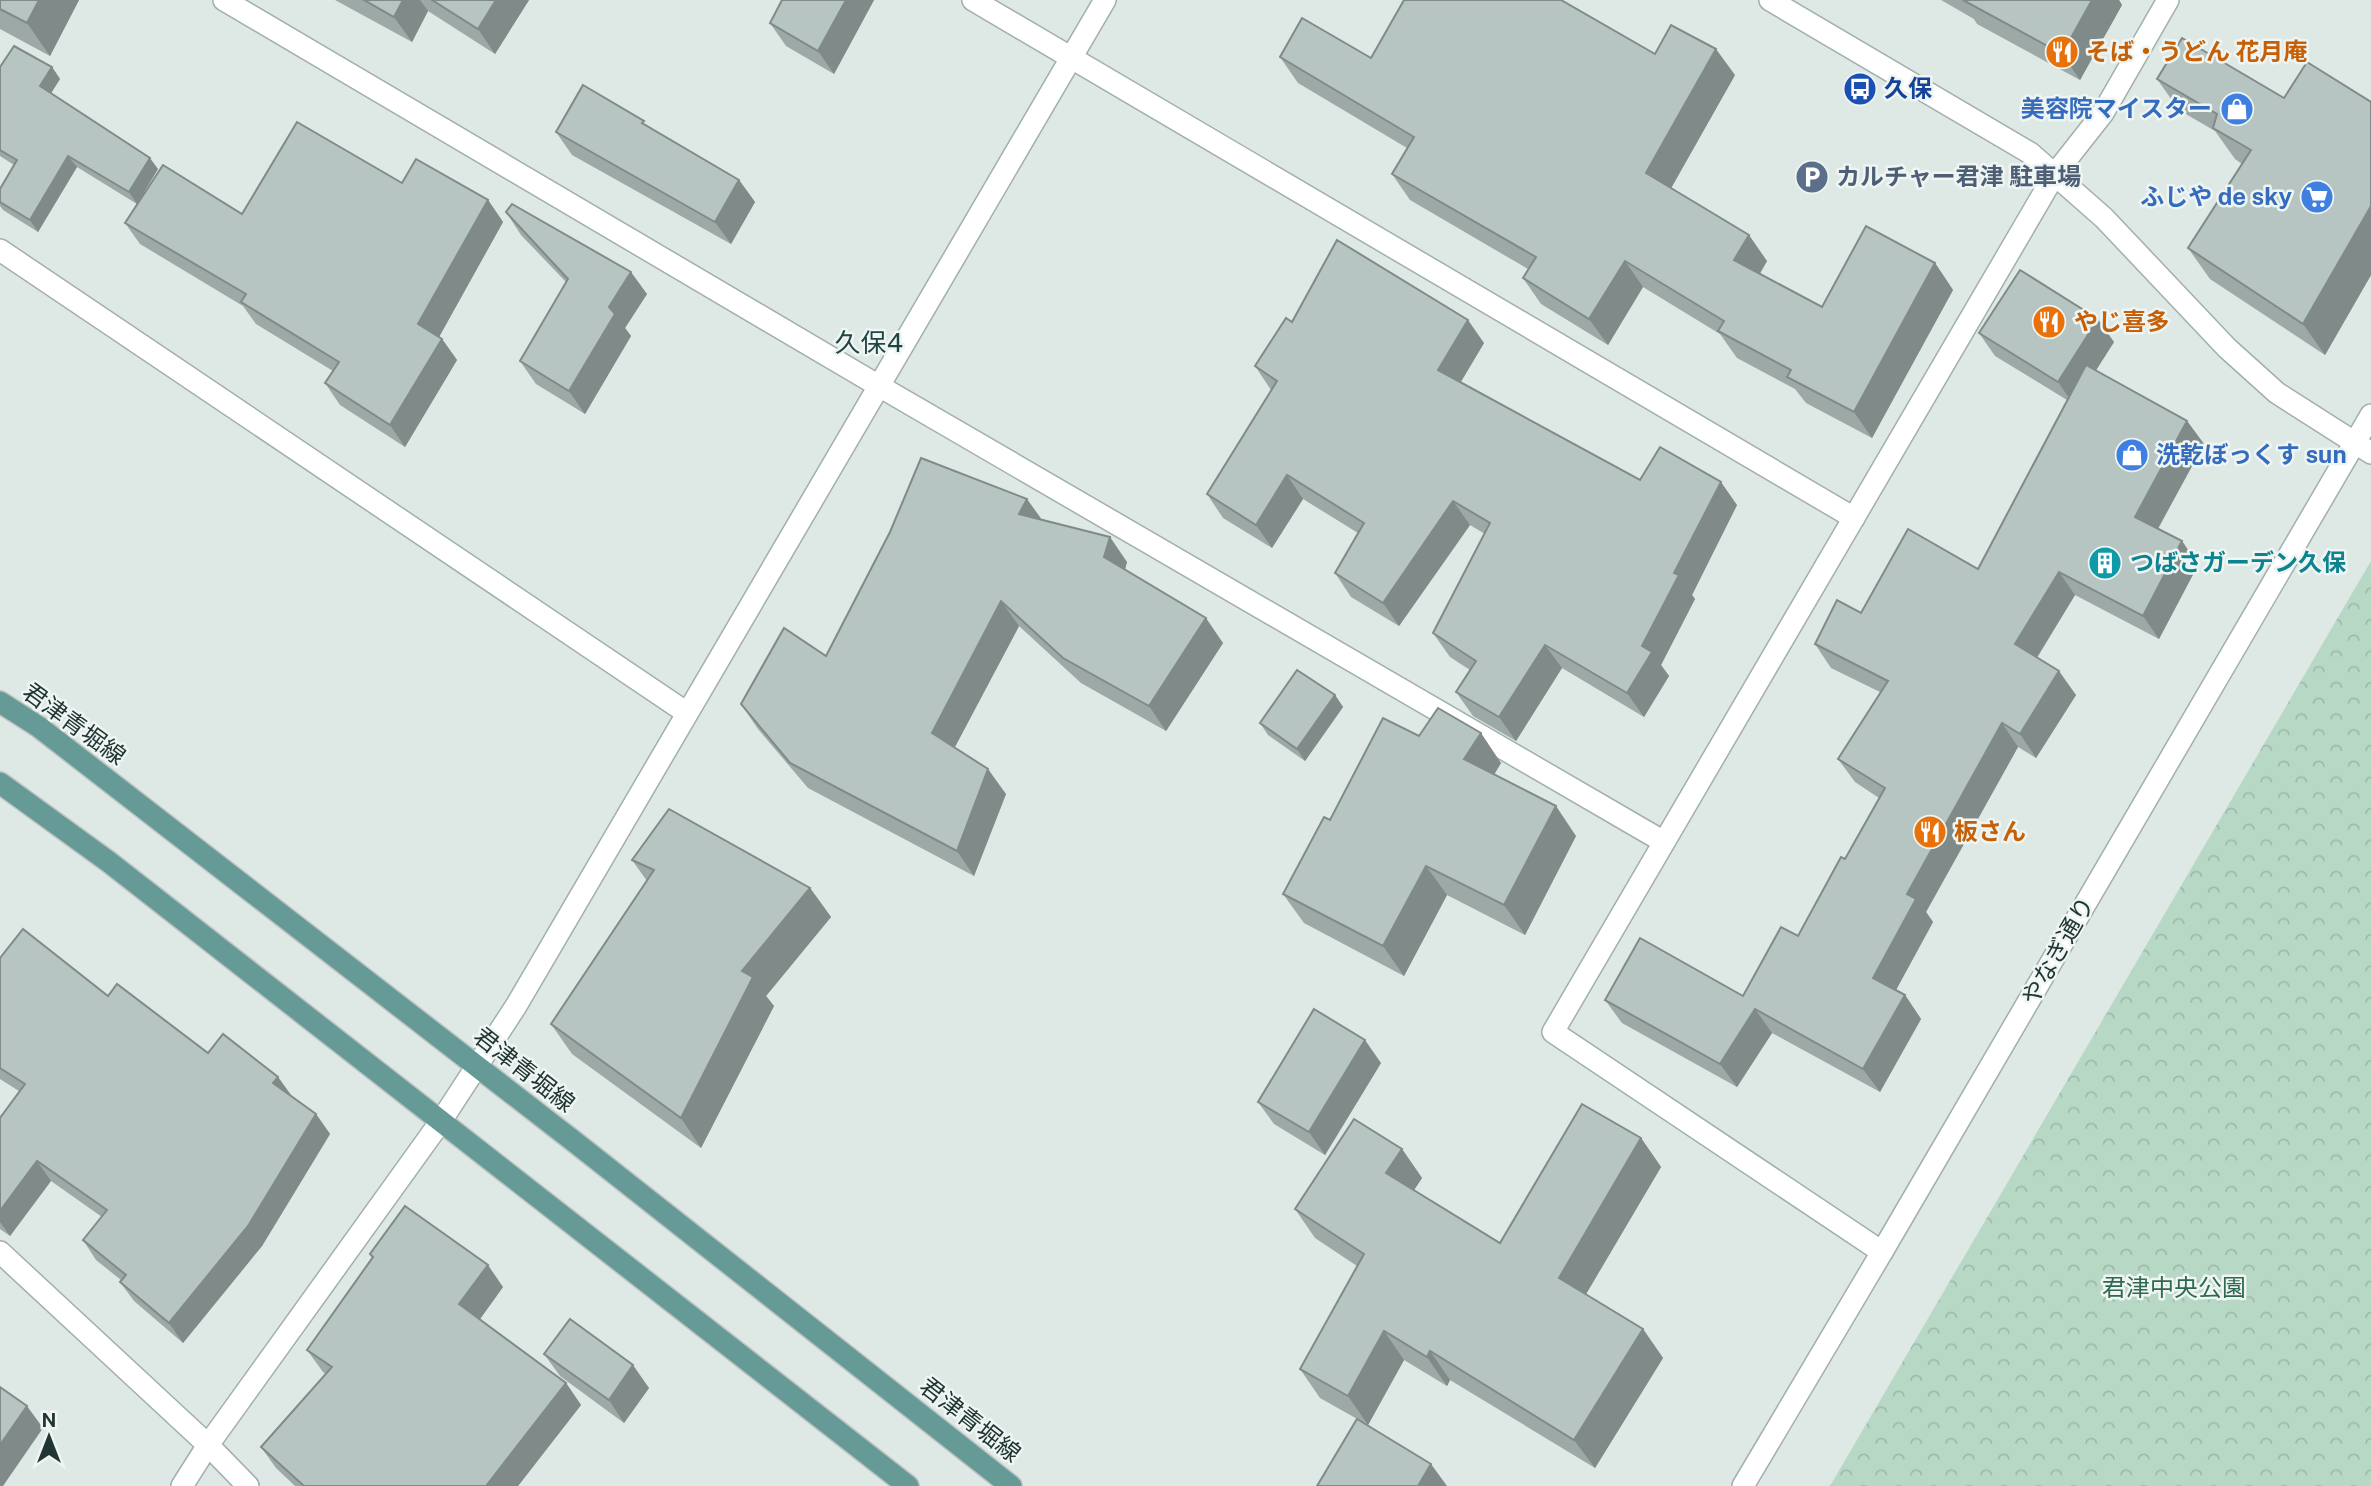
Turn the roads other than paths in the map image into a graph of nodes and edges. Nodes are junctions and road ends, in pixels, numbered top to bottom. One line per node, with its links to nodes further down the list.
1 (224, 0): 9 (street)
2 (973, 0): 6 (street)
3 (1105, 0): 6 (street)
4 (1770, 0): 7 (street)
5 (2168, 0): 7 (street)
6 (1071, 58): 9 (street); 12 (street)
7 (2054, 174): 11 (street); 12 (street)
8 (0, 250): 14 (street)
9 (879, 386): 14 (street); 16 (street)
10 (2371, 415): 11 (street, やなぎ通り)
11 (2363, 449): 20 (street, やなぎ通り)
12 (1854, 518): 16 (street)
13 (0, 702): 17 (main road, 君津青堀線)
14 (687, 713): 17 (street)
15 (0, 783): 18 (main road)
16 (1664, 842): 20 (street)
17 (476, 1065): 18 (street); 25 (main road, 君津青堀線)
18 (441, 1121): 21 (street); 24 (main road)
19 (0, 1252): 21 (street)
20 (1882, 1252): 26 (street, やなぎ通り)
21 (208, 1445): 22 (street); 23 (street)
22 (181, 1486)
23 (248, 1486)
24 (908, 1486)
25 (1011, 1486)
26 (1742, 1486)

